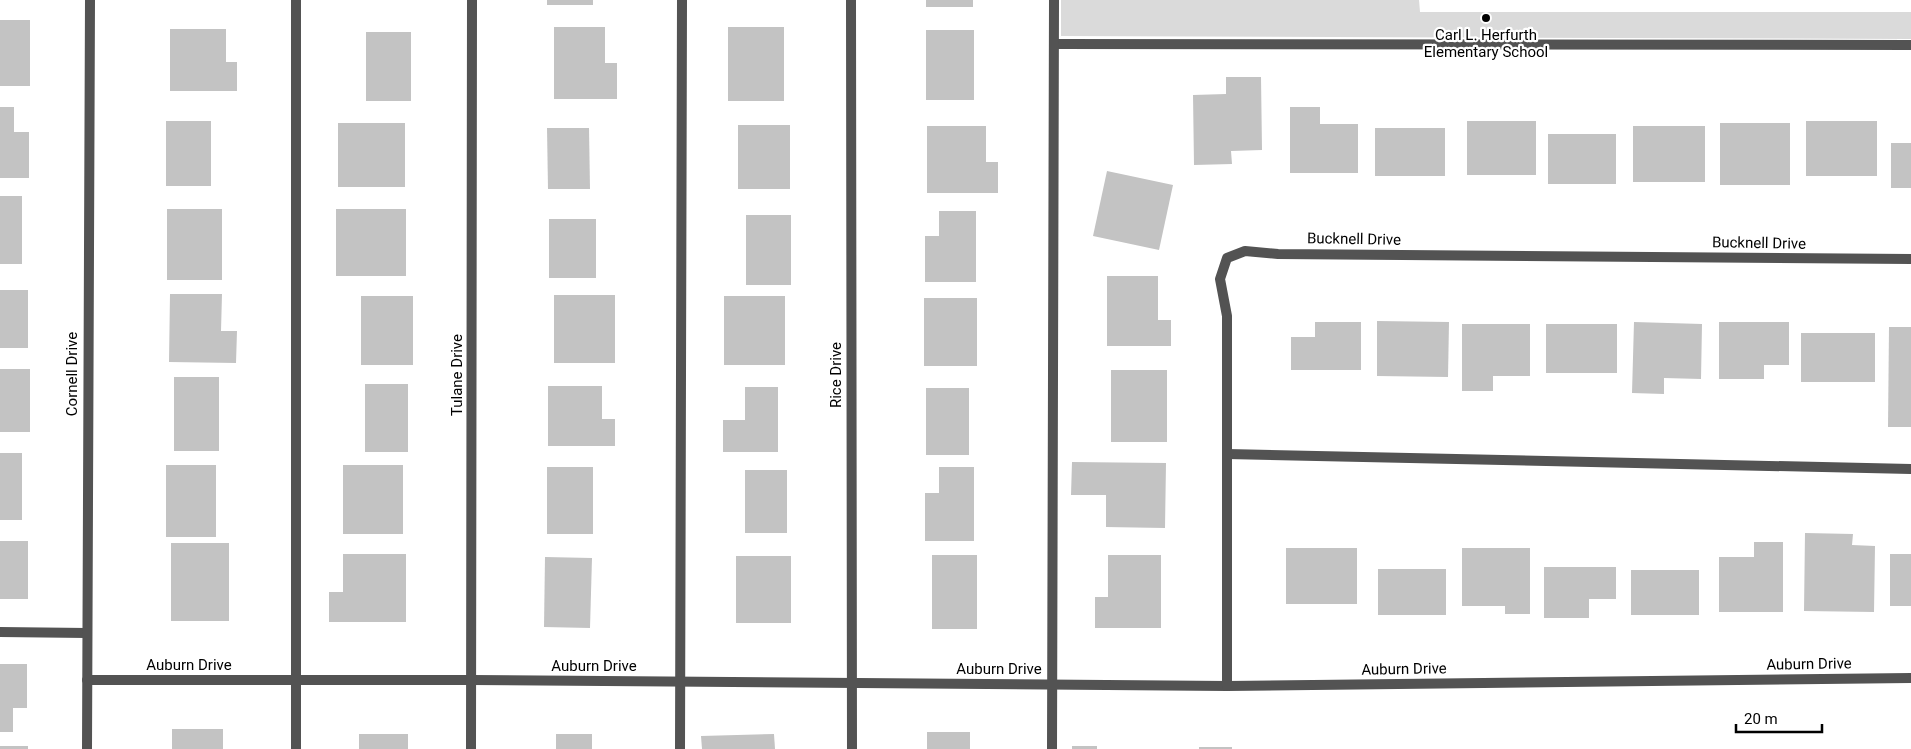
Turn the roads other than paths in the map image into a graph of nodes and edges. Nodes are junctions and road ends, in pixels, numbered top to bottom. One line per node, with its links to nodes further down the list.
1 (90, 0): 13 (street, Cornell Drive)
2 (296, 0): 16 (street)
3 (472, 0): 17 (street, Tulane Drive)
4 (682, 0): 18 (street)
5 (851, 0): 19 (street, Rice Drive)
6 (1054, 0): 7 (street)
7 (1054, 44): 8 (street); 20 (street)
8 (1911, 44)
9 (1911, 259): 10 (street, Bucknell Drive)
10 (1227, 454): 11 (street); 21 (street, Bucknell Drive)
11 (1911, 469)
12 (0, 632): 13 (street)
13 (87, 633): 15 (street, Cornell Drive)
14 (1911, 678): 21 (street, Auburn Drive)
15 (87, 680): 16 (street, Auburn Drive); 22 (street, Cornell Drive)
16 (296, 680): 17 (street, Auburn Drive); 23 (street)
17 (472, 680): 18 (street, Auburn Drive); 24 (street, Tulane Drive)
18 (680, 682): 19 (street, Auburn Drive); 25 (street)
19 (852, 683): 20 (street, Auburn Drive); 26 (street, Rice Drive)
20 (1052, 684): 21 (street, Auburn Drive); 27 (street)
21 (1227, 686)
22 (87, 749)
23 (296, 749)
24 (471, 749)
25 (680, 749)
26 (852, 749)
27 (1052, 749)

